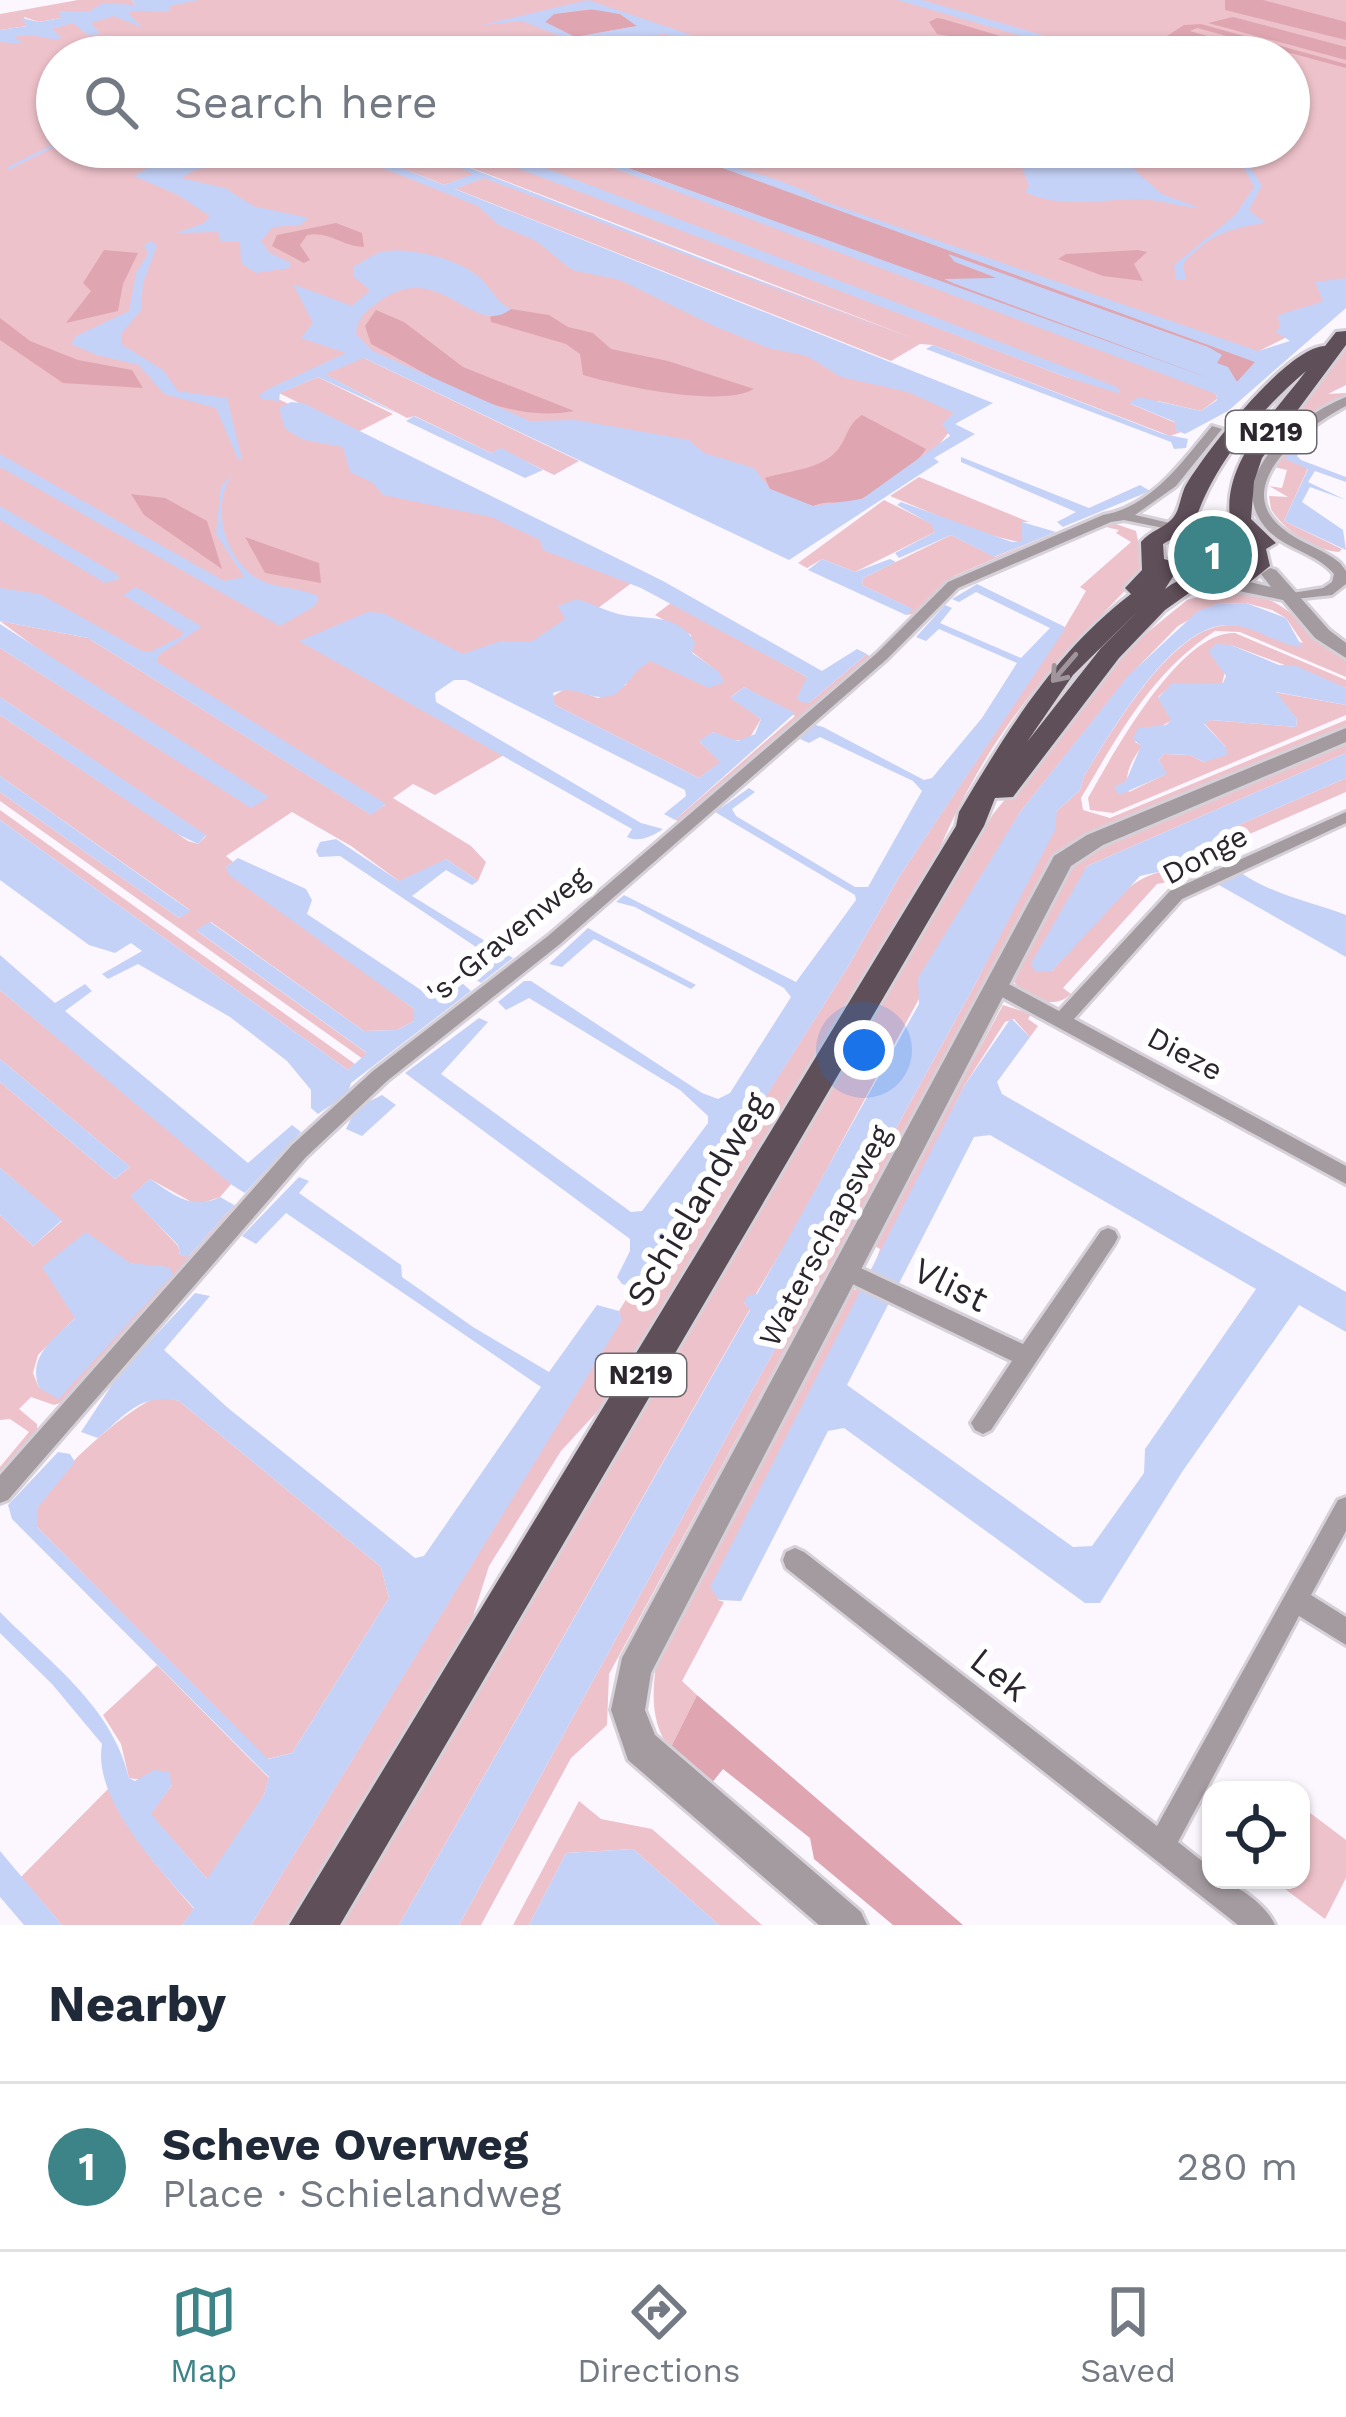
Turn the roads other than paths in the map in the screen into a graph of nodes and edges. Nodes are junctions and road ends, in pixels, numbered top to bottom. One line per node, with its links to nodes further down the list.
1 (1345, 335): 5 (main road, Schielandweg / N219); 8 (main road, Schielandweg / N219)
2 (1346, 400): 7 (street)
3 (1216, 429): 4 (street, 's-Gravenweg)
4 (1124, 516): 5 (street); 23 (street, 's-Gravenweg)
5 (1170, 541): 8 (main road); 9 (main road); 12 (main road, Schielandweg / N219)
6 (1346, 553): 7 (street)
7 (1330, 561): 11 (street)
8 (1266, 568): 9 (main road, N219); 10 (main road, N219); 11 (street)
9 (1204, 582): 10 (main road, N219); 12 (main road, Schielandweg / N219)
10 (1241, 586): 11 (street)
11 (1291, 597): 13 (street)
12 (1141, 607): 29 (main road, Schielandweg / N219)
13 (1346, 652)
14 (1346, 734): 16 (street, Waterschapsweg)
15 (1346, 817): 17 (street, Donge)
16 (995, 986): 17 (street, Dieze); 20 (street, Waterschapsweg)
17 (1060, 1021): 18 (street, Dieze)
18 (1346, 1175)
19 (1108, 1237): 21 (street)
20 (855, 1275): 21 (street, Vlist); 30 (street, Waterschapsweg)
21 (1029, 1358): 22 (street)
22 (983, 1423)
23 (0, 1492)
24 (1346, 1508): 26 (street)
25 (795, 1560): 28 (street, Lek)
26 (1295, 1599): 27 (street); 28 (street)
27 (1346, 1632)
28 (1161, 1846): 31 (street, Lek)
29 (314, 1925)
30 (848, 1925)
31 (1261, 1925)

